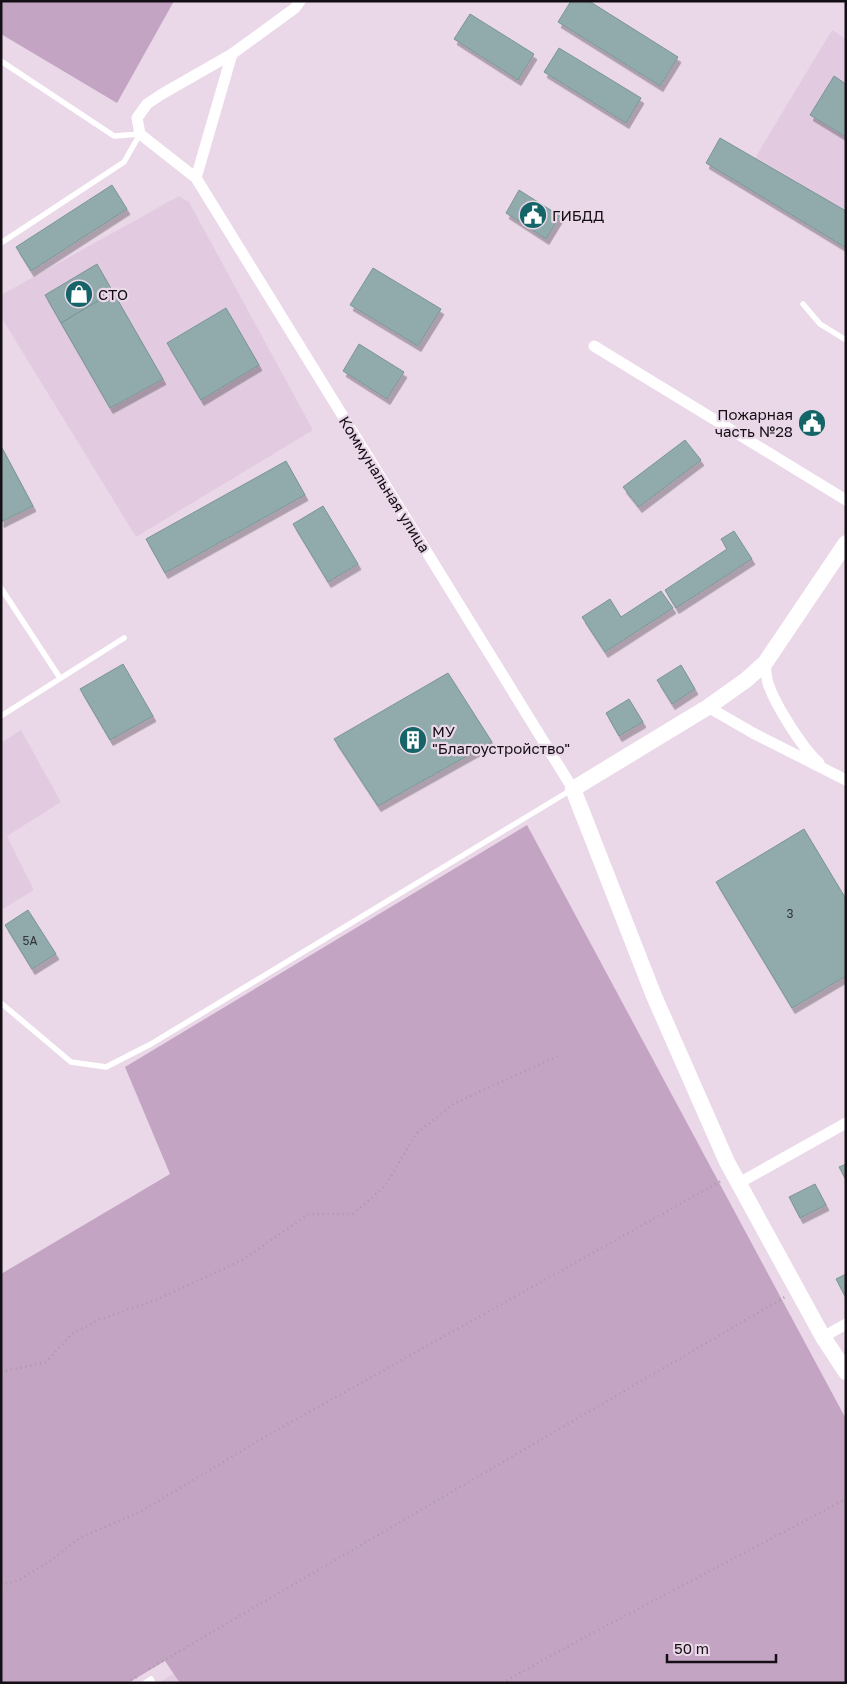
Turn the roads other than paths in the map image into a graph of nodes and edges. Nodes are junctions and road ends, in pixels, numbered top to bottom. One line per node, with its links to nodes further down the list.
1 (300, 1): 2 (street)
2 (232, 54): 4 (street); 5 (street)
3 (1, 61): 4 (lane)
4 (140, 134): 5 (street); 6 (lane)
5 (196, 178): 20 (street, Коммунальная улица)
6 (1, 243)
7 (803, 304): 8 (lane)
8 (846, 340)
9 (594, 346): 10 (street)
10 (846, 500)
11 (846, 543): 14 (street)
12 (1, 588): 15 (lane)
13 (124, 638): 15 (lane)
14 (765, 663): 16 (street); 18 (street)
15 (60, 678): 17 (lane)
16 (708, 707): 18 (street); 20 (street)
17 (1, 716)
18 (830, 773): 19 (street)
19 (846, 780)
20 (573, 789): 21 (lane); 23 (street)
21 (1, 1004)
22 (846, 1123): 23 (street)
23 (736, 1178): 25 (street)
24 (846, 1324): 25 (street)
25 (823, 1337): 26 (street)
26 (846, 1372)
27 (145, 1683): 28 (lane)
28 (153, 1683)

